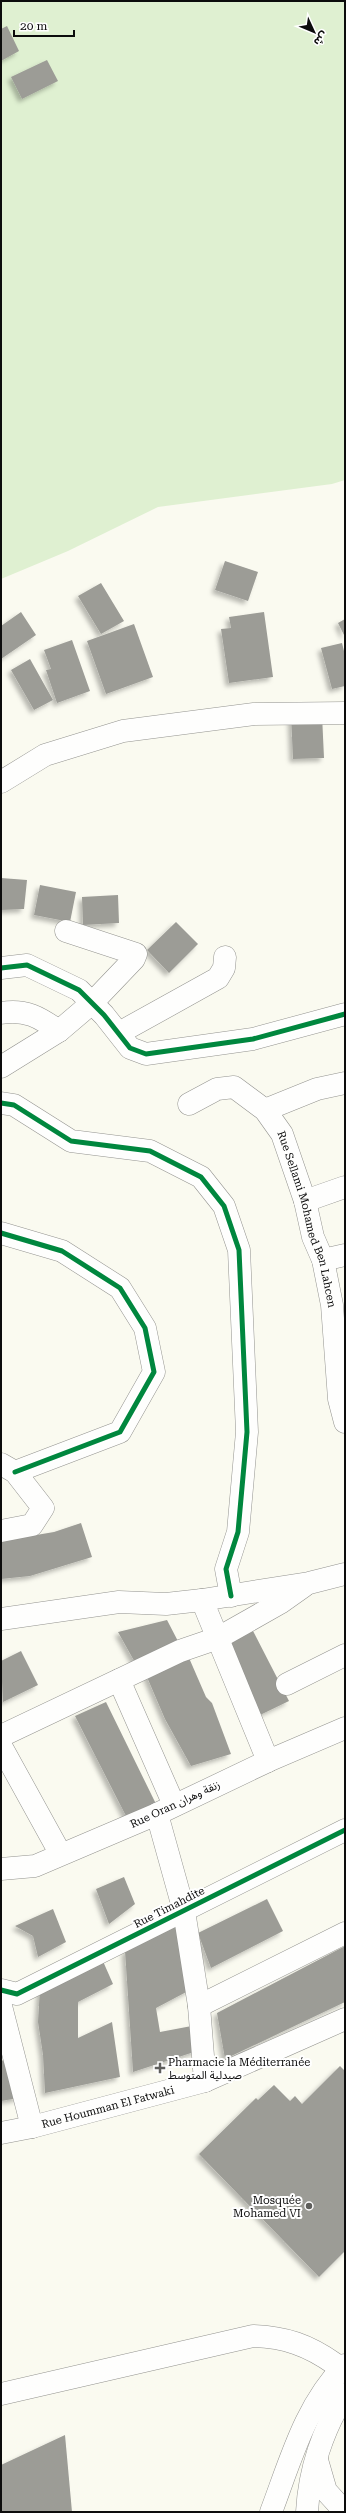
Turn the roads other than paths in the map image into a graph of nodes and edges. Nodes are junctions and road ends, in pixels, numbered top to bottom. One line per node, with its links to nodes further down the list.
1 (345, 713): 2 (street)
2 (1, 782)
3 (66, 931): 6 (street)
4 (225, 957): 10 (street)
5 (1, 968): 6 (street)
6 (92, 1003): 9 (street); 10 (street)
7 (1, 1013): 9 (street)
8 (345, 1014): 10 (street)
9 (58, 1032): 11 (street)
10 (119, 1033)
11 (1, 1067)
12 (345, 1083): 15 (street)
13 (1, 1103): 28 (street)
14 (189, 1104): 15 (street, Rue Sellami Mohamed Ben Lahcen)
15 (266, 1110): 17 (street, Rue Sellami Mohamed Ben Lahcen)
16 (345, 1186): 17 (street)
17 (305, 1201): 20 (street, Rue Sellami Mohamed Ben Lahcen)
18 (1, 1233): 24 (street)
19 (345, 1255): 20 (street)
20 (323, 1260): 21 (street, Rue Sellami Mohamed Ben Lahcen)
21 (339, 1304): 22 (street, Rue Sellami Mohamed Ben Lahcen)
22 (342, 1398): 23 (street, Rue Sellami Mohamed Ben Lahcen)
23 (345, 1422)
24 (8, 1468): 25 (street)
25 (1, 1531)
26 (345, 1574): 27 (street)
27 (309, 1583): 28 (street); 31 (street)
28 (232, 1596): 29 (street)
29 (202, 1600): 30 (street); 31 (street)
30 (1, 1619)
31 (218, 1638): 33 (street); 38 (street)
32 (345, 1655): 34 (street)
33 (119, 1680): 36 (street); 39 (street)
34 (287, 1684)
35 (345, 1728): 38 (street, Rue Oran زنقة وهران)
36 (1, 1736)
37 (1, 1746): 41 (street)
38 (268, 1761): 39 (street, Rue Oran زنقة وهران)
39 (166, 1809): 41 (street, Rue Oran زنقة وهران); 43 (street)
40 (345, 1830): 43 (street, Rue Timahdite)
41 (60, 1853): 42 (street, Rue Oran زنقة وهران)
42 (1, 1869)
43 (184, 1911): 45 (street, Rue Timahdite); 47 (street)
44 (345, 1933): 47 (street)
45 (1, 1990)
46 (1, 2006): 50 (street)
47 (199, 2006): 49 (street)
48 (345, 2019): 49 (street, Rue Houmman El Fatwaki)
49 (205, 2081): 50 (street, Rue Houmman El Fatwaki)
50 (32, 2128): 51 (street, Rue Houmman El Fatwaki)
51 (1, 2133)
52 (342, 2359): 53 (street); 56 (street)
53 (1, 2394)
54 (345, 2394): 55 (street)
55 (317, 2458): 57 (street); 58 (street)
56 (271, 2512)
57 (307, 2512)
58 (345, 2512)

